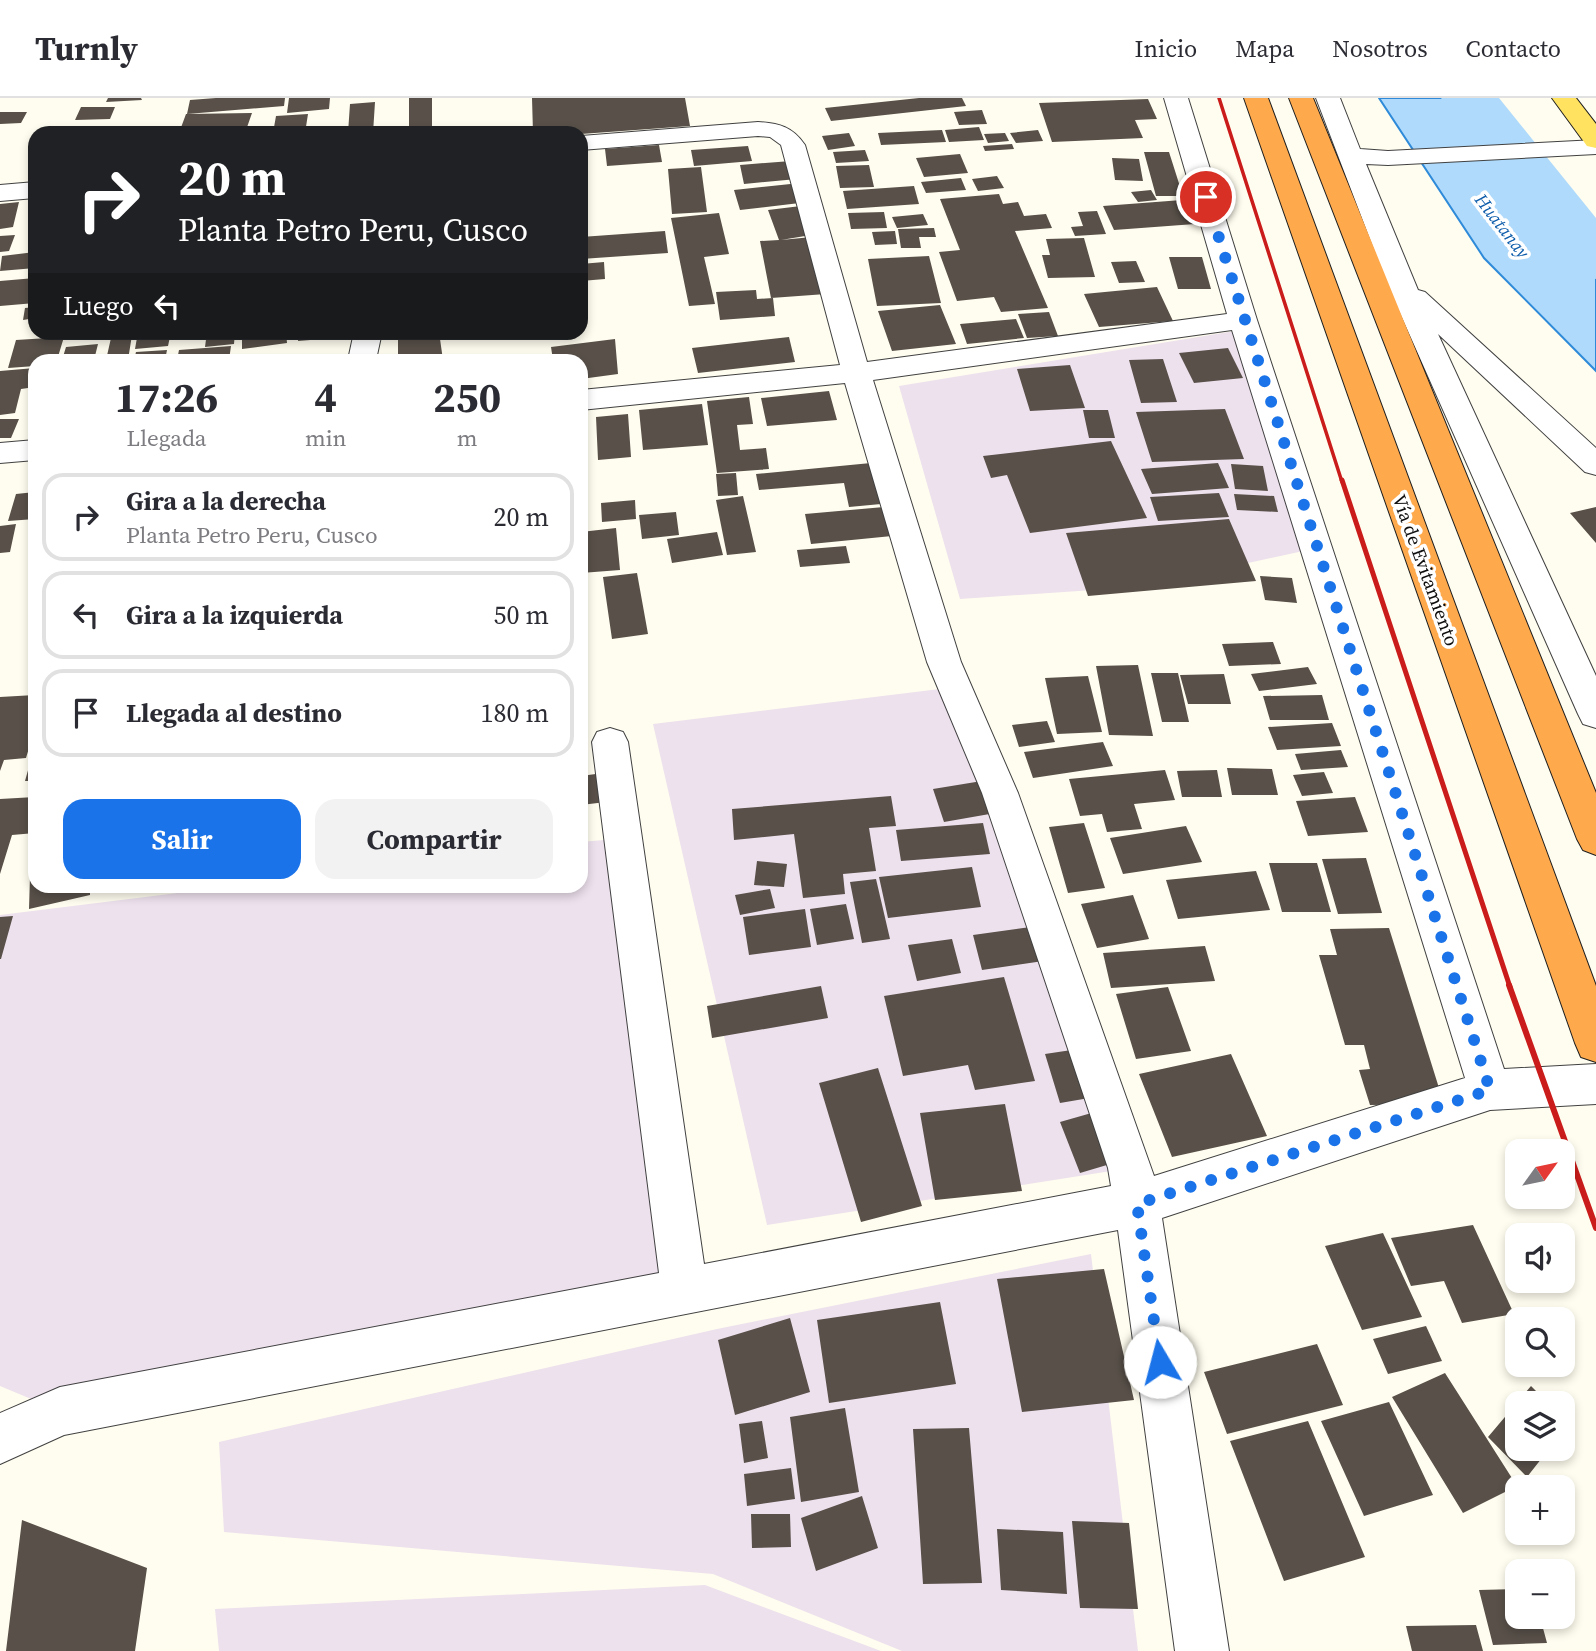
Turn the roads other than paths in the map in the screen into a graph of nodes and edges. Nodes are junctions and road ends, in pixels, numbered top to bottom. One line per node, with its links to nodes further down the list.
1 (1176, 98): 13 (street)
2 (1256, 98): 22 (highway, Vía de Evitamiento)
3 (1301, 98): 21 (highway)
4 (1328, 98): 9 (street)
5 (1564, 98): 6 (main road)
6 (1596, 141)
7 (588, 142): 14 (street)
8 (1596, 147): 9 (street)
9 (1351, 156): 12 (street)
10 (28, 191): 11 (street)
11 (0, 193)
12 (1402, 286): 18 (street); 19 (street)
13 (1243, 320): 14 (street); 24 (street)
14 (856, 373): 15 (street); 25 (street)
15 (588, 399)
16 (28, 451): 17 (street)
17 (0, 453)
18 (1596, 465)
19 (1596, 715)
20 (610, 742): 26 (street)
21 (1596, 839)
22 (1596, 1043)
23 (1596, 1084): 24 (street)
24 (1490, 1090): 25 (street)
25 (1137, 1204): 26 (street); 28 (street)
26 (684, 1290): 27 (street)
27 (0, 1439)
28 (1202, 1651)

